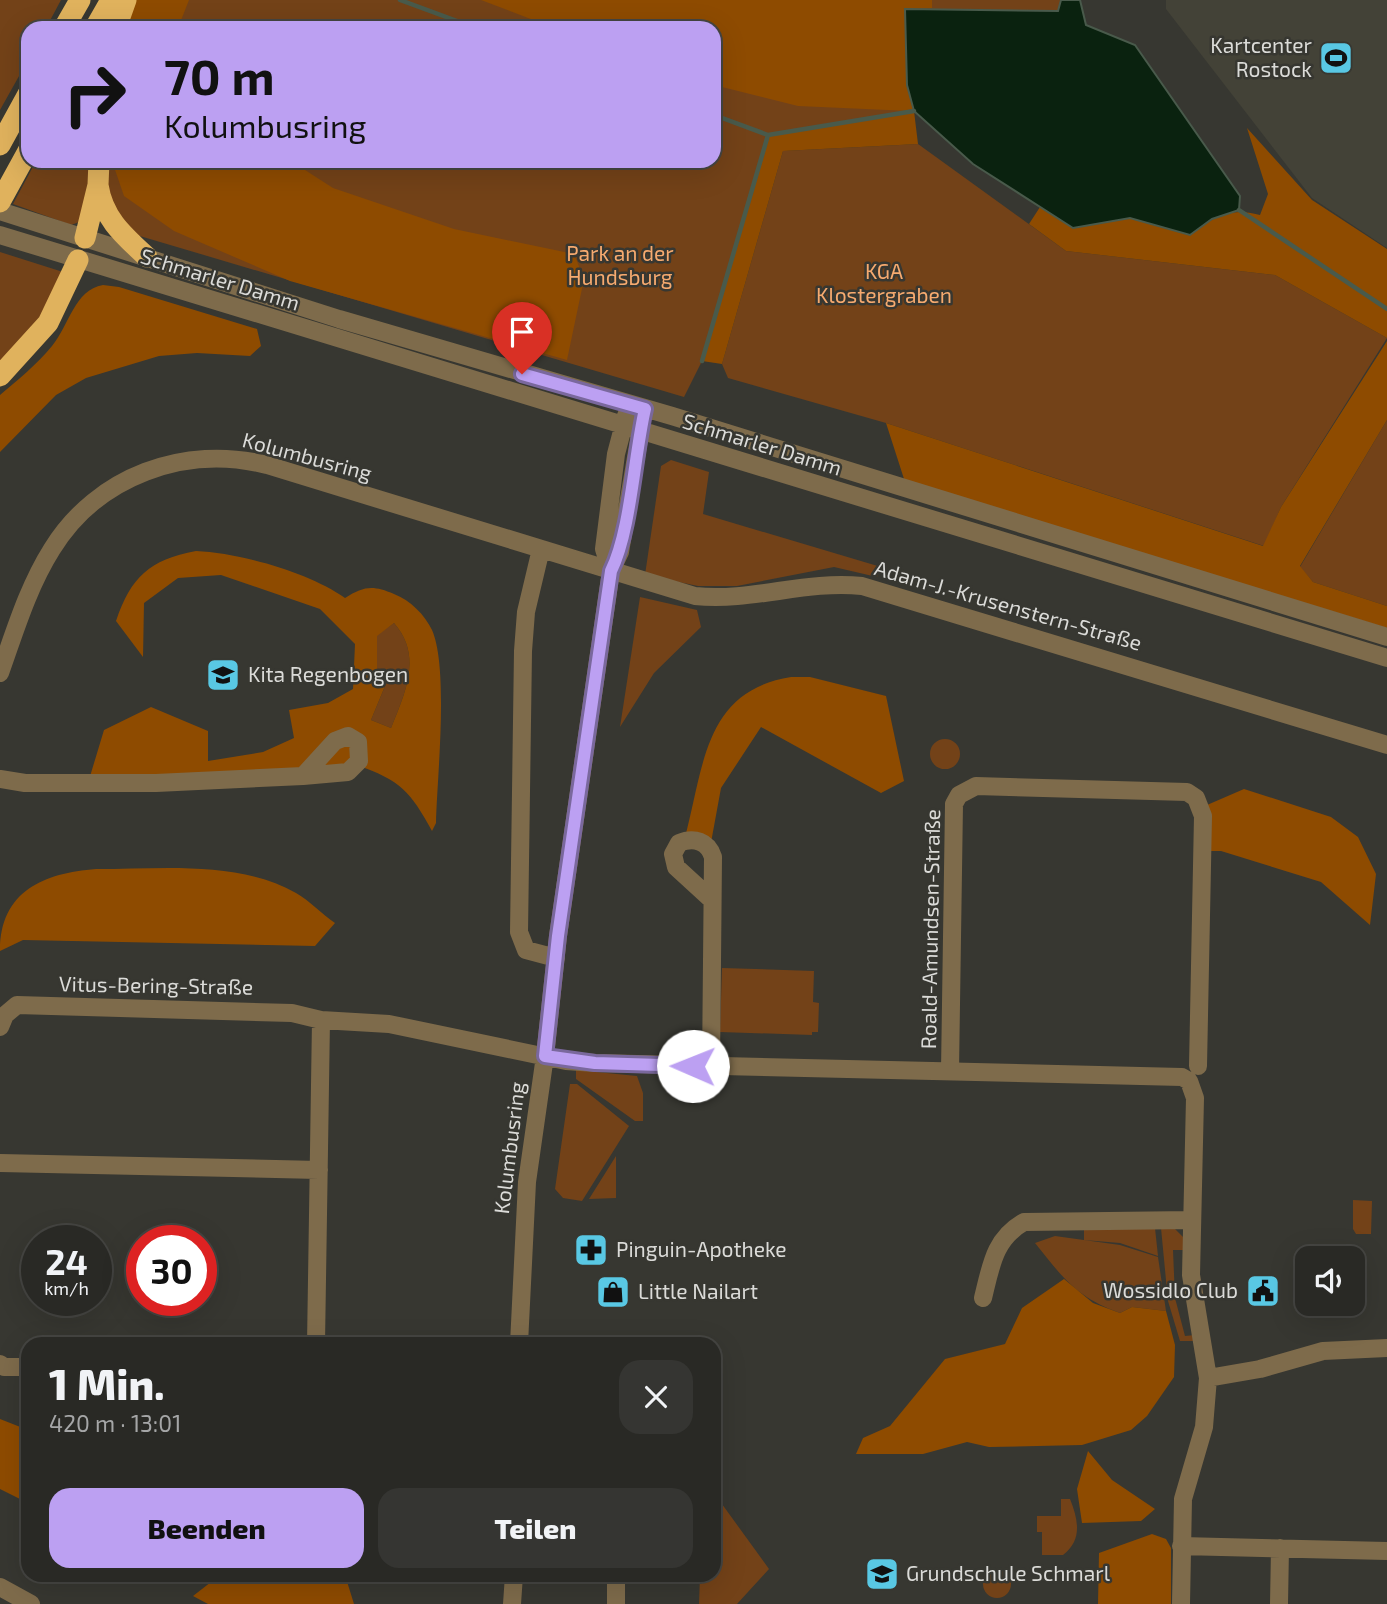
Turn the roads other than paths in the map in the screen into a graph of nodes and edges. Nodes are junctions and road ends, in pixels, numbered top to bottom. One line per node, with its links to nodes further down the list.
1 (80, 0): 4 (highway)
2 (111, 0): 5 (highway)
3 (126, 0): 6 (highway)
4 (68, 21)
5 (99, 21)
6 (118, 21)
7 (21, 107): 8 (highway)
8 (0, 145)
9 (21, 168): 12 (highway)
10 (99, 168): 11 (highway)
11 (98, 185): 14 (highway); 16 (highway)
12 (5, 210): 14 (street, Schmarler Damm)
13 (2, 235): 15 (street, Schmarler Damm)
14 (85, 238): 15 (street); 16 (street, Schmarler Damm); 17 (street)
15 (44, 249): 17 (street, Schmarler Damm)
16 (147, 257): 19 (street, Schmarler Damm)
17 (78, 260): 18 (highway); 20 (street, Schmarler Damm)
18 (0, 376)
19 (637, 407): 20 (street, Kolumbusring); 23 (street, Schmarler Damm)
20 (631, 429): 22 (street, Kolumbusring); 24 (street, Schmarler Damm)
21 (541, 549): 22 (street, Kolumbusring); 25 (street, Kolumbusring); 30 (street)
22 (611, 571): 26 (street, Adam-J.-Krusenstern-Straße); 30 (street, Kolumbusring)
23 (1387, 637)
24 (1387, 658)
25 (0, 673)
26 (1387, 745)
27 (303, 776): 28 (street)
28 (0, 779)
29 (712, 900): 35 (street)
30 (556, 958): 33 (street, Kolumbusring)
31 (321, 1020): 32 (street, Vitus-Bering-Straße); 33 (street, Vitus-Bering-Straße); 38 (street)
32 (0, 1027)
33 (545, 1056): 35 (street, Roald-Amundsen-Straße); 42 (street, Kolumbusring)
34 (1198, 1066): 36 (street, Roald-Amundsen-Straße)
35 (711, 1067): 36 (street, Roald-Amundsen-Straße)
36 (950, 1071): 39 (street, Roald-Amundsen-Straße)
37 (0, 1163): 38 (street)
38 (319, 1170): 41 (street)
39 (1192, 1220): 40 (street); 46 (street, Roald-Amundsen-Straße)
40 (983, 1298)
41 (316, 1337)
42 (519, 1337)
43 (1387, 1348): 46 (street)
44 (0, 1364): 45 (street)
45 (21, 1367)
46 (1208, 1378): 47 (street, Roald-Amundsen-Straße)
47 (1181, 1546): 48 (street); 56 (street, Roald-Amundsen-Straße)
48 (1280, 1548): 49 (street); 57 (street)
49 (1387, 1551)
50 (514, 1582): 54 (street)
51 (616, 1582): 55 (street)
52 (0, 1587): 53 (street)
53 (31, 1604)
54 (512, 1604)
55 (616, 1604)
56 (1181, 1604)
57 (1279, 1604)

